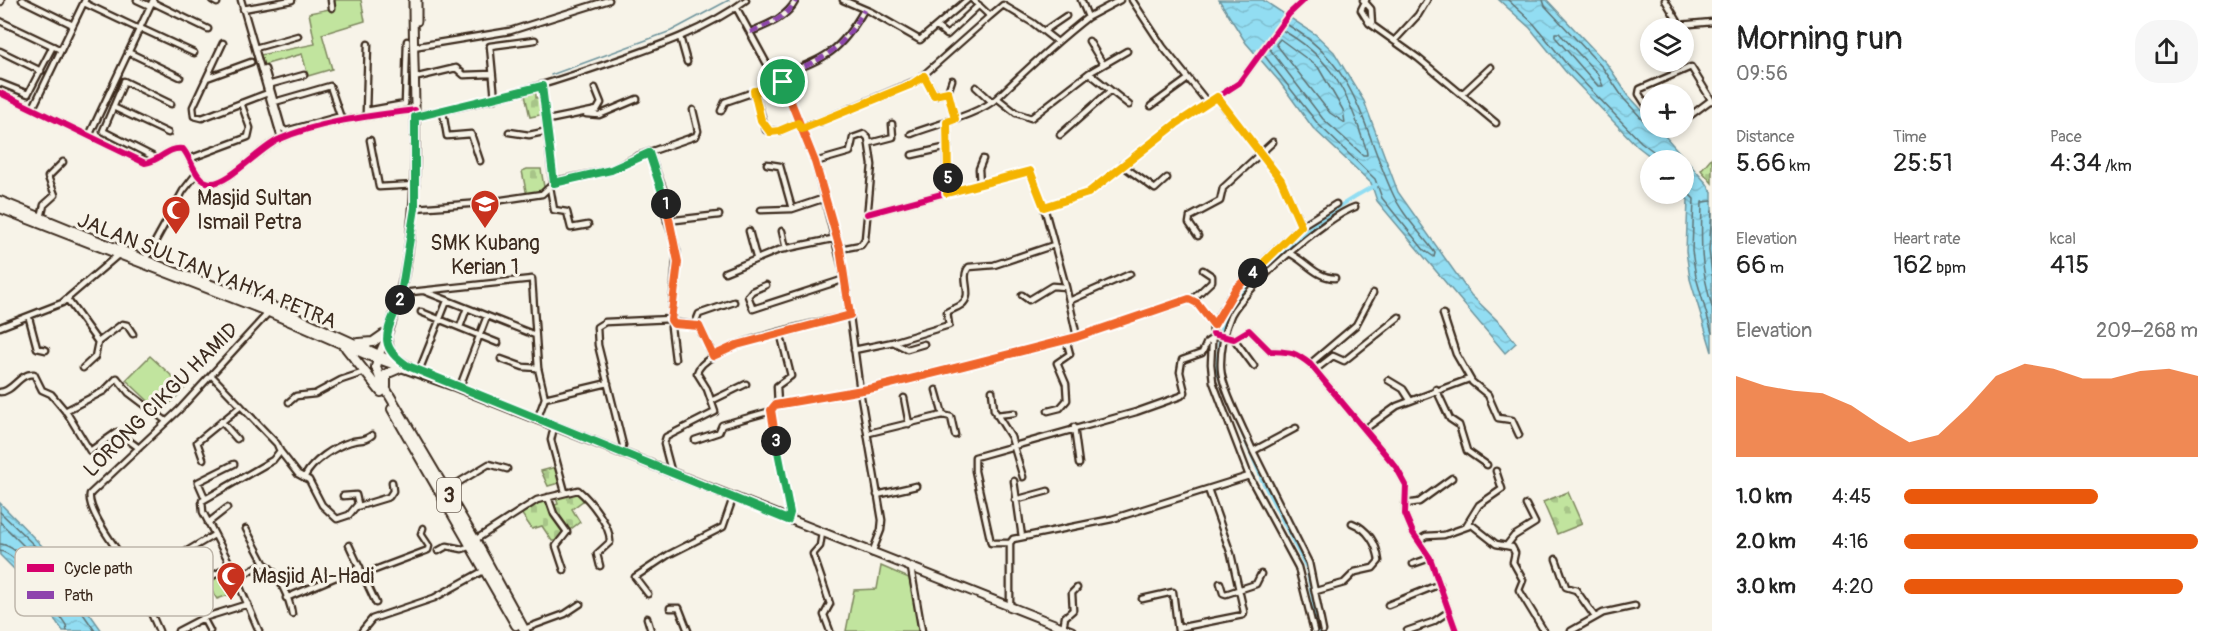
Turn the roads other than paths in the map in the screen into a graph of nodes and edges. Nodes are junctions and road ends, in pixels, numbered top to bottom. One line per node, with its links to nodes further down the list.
1 (22, 0): 37 (street)
2 (137, 0): 24 (street)
3 (212, 0): 25 (street)
4 (241, 0): 30 (street)
5 (292, 0): 30 (street)
6 (331, 0): 29 (street)
7 (413, 0): 55 (main road)
8 (417, 0): 55 (main road)
9 (609, 0): 55 (street)
10 (746, 0): 28 (street)
11 (796, 0): 43 (street)
12 (843, 0): 31 (street)
13 (967, 0): 39 (street)
14 (973, 0): 26 (street)
15 (1008, 0): 27 (street)
16 (1081, 0): 34 (street)
17 (1120, 0): 34 (street)
18 (1132, 0): 77 (street)
19 (1304, 0): 93 (street)
20 (1427, 0): 49 (street)
21 (1665, 0): 36 (street)
22 (1365, 1): 38 (street); 38 (street)
23 (85, 2): 37 (street); 40 (street)
24 (152, 3): 40 (street); 41 (street)
25 (218, 3)
26 (979, 5): 32 (street); 39 (street)
27 (1003, 5): 32 (street); 42 (street)
28 (736, 7): 43 (street); 45 (street)
29 (332, 8)
30 (243, 9): 54 (street)
31 (864, 10): 39 (street); 71 (street)
32 (990, 16): 72 (street)
33 (1066, 16): 42 (street)
34 (1088, 16): 50 (street)
35 (0, 21): 53 (street)
36 (1712, 22)
37 (74, 25): 56 (street)
38 (1372, 25): 49 (street)
39 (937, 27)
40 (140, 28): 59 (street); 60 (street)
41 (208, 28)
42 (1044, 31): 50 (street)
43 (750, 32): 71 (street)
44 (297, 36): 54 (street)
45 (680, 37): 63 (street); 84 (street)
46 (535, 40): 69 (street)
47 (407, 41): 61 (street)
48 (1089, 41): 64 (street)
49 (1394, 41): 92 (street)
50 (1056, 42): 94 (street)
51 (223, 43): 76 (street)
52 (368, 44): 109 (street)
53 (53, 46): 56 (street); 67 (street)
54 (255, 48): 83 (street)
55 (415, 48): 61 (main road); 74 (main road)
56 (61, 50): 106 (street)
57 (0, 51): 67 (street)
58 (1127, 51): 64 (street)
59 (128, 52): 73 (street); 75 (street)
60 (194, 53)
61 (410, 60): 109 (street); 112 (main road)
62 (251, 62): 76 (street)
63 (687, 62)
64 (1103, 64): 68 (street)
65 (1491, 67): 92 (street)
66 (265, 69): 83 (street)
67 (41, 71): 81 (street)
68 (1089, 73): 88 (street); 94 (street)
69 (492, 74): 74 (street); 95 (street)
70 (304, 75): 83 (street)
71 (779, 76): 80 (street)
72 (924, 76): 89 (street); 123 (street)
73 (180, 77)
74 (418, 77): 112 (main road)
75 (116, 78): 79 (street); 103 (street)
76 (207, 78): 99 (street)
77 (1188, 79): 101 (street); 105 (street)
78 (952, 80): 89 (street)
79 (124, 82): 102 (street); 107 (street)
80 (783, 82): 87 (street); 120 (street)
81 (0, 83)
82 (1653, 84): 97 (street)
83 (268, 86): 91 (street); 100 (street)
84 (542, 86): 95 (street); 118 (street)
85 (976, 87): 98 (street)
86 (595, 88): 114 (street)
87 (754, 91): 110 (street); 120 (street)
88 (1110, 91): 104 (street); 129 (street)
89 (948, 92): 117 (street)
90 (0, 93): 106 (street)
91 (268, 93): 99 (street); 100 (street)
92 (1462, 94): 121 (street)
93 (1217, 97): 101 (street); 138 (street)
94 (997, 98): 98 (street)
95 (495, 99): 111 (street)
96 (637, 99): 114 (street)
97 (1712, 100): 113 (street)
98 (991, 101): 117 (street)
99 (241, 103): 142 (street)
100 (273, 103): 116 (street); 124 (street); 131 (street)
101 (1208, 103): 148 (street)
102 (171, 104)
103 (103, 105): 107 (street); 130 (street)
104 (1130, 105)
105 (1151, 106)
106 (33, 108): 130 (street)
107 (112, 108): 127 (street); 136 (street)
108 (693, 110): 137 (street)
109 (366, 111): 115 (street)
110 (721, 111)
111 (443, 112): 112 (street); 144 (street)
112 (415, 113): 115 (street); 152 (main road)
113 (1694, 113)
114 (586, 114): 118 (street)
115 (366, 117): 116 (street)
116 (342, 119): 124 (street); 131 (street)
117 (955, 119): 119 (street)
118 (548, 120): 125 (street)
119 (947, 122): 128 (street); 135 (street)
120 (798, 123): 123 (street)
121 (1496, 123)
122 (892, 124): 134 (street)
123 (802, 129): 146 (street)
124 (286, 131): 131 (street)
125 (548, 131): 126 (street); 153 (street)
126 (509, 132)
127 (168, 133)
128 (911, 134)
129 (1060, 135)
130 (89, 136): 141 (street)
131 (282, 138): 149 (street)
132 (370, 140): 152 (street)
133 (1273, 142): 138 (street)
134 (870, 143): 146 (street); 164 (street)
135 (948, 147): 139 (street); 154 (street)
136 (135, 148): 140 (street); 141 (street)
137 (649, 153): 153 (street); 167 (street)
138 (1261, 154): 169 (street); 172 (street)
139 (912, 155)
140 (152, 156)
141 (130, 157): 142 (street)
142 (189, 159): 149 (street)
143 (982, 159): 151 (street)
144 (480, 161)
145 (63, 162): 166 (street)
146 (815, 162): 155 (street)
147 (767, 164): 162 (street)
148 (1122, 165): 150 (street); 158 (street)
149 (197, 173): 180 (street)
150 (1167, 178)
151 (980, 184): 154 (street); 158 (street)
152 (416, 185): 161 (main road)
153 (552, 185): 161 (street); 168 (street)
154 (947, 193): 164 (street)
155 (825, 198): 162 (street); 173 (street)
156 (0, 201): 166 (highway, JALAN SULTAN YAHYA PETRA)
157 (1336, 204): 169 (street)
158 (1044, 207): 174 (street)
159 (1354, 207): 177 (street)
160 (0, 208): 178 (highway, JALAN SULTAN YAHYA PETRA)
161 (415, 208): 190 (main road)
162 (792, 209): 163 (street)
163 (761, 210)
164 (867, 214): 176 (street)
165 (719, 215): 167 (street)
166 (41, 218): 180 (highway, JALAN SULTAN YAHYA PETRA)
167 (667, 221): 208 (street)
168 (588, 225)
169 (1301, 226): 210 (street)
170 (749, 231): 179 (street)
171 (782, 231): 175 (street)
172 (1198, 236)
173 (837, 238): 175 (street); 176 (street)
174 (1054, 245): 187 (street); 224 (street)
175 (786, 249): 179 (street)
176 (840, 249): 185 (street)
177 (1289, 253): 184 (street); 220 (street)
178 (118, 255): 194 (street); 199 (highway, JALAN SULTAN YAHYA PETRA)
179 (756, 257): 182 (street)
180 (145, 260): 199 (highway, JALAN SULTAN YAHYA PETRA)
181 (1203, 270): 195 (street)
182 (725, 272)
183 (1130, 274): 197 (street)
184 (1335, 278)
185 (845, 279): 186 (street); 203 (street)
186 (766, 285)
187 (1066, 287): 192 (street); 197 (street)
188 (441, 288): 189 (street); 193 (street); 216 (street)
189 (421, 290): 190 (street); 193 (street)
190 (402, 293): 217 (main road)
191 (1374, 293): 234 (street)
192 (1022, 295)
193 (439, 297): 196 (street)
194 (67, 299): 206 (street); 223 (street)
195 (1193, 299): 210 (street); 219 (street)
196 (447, 301): 200 (street); 207 (street)
197 (1069, 301): 219 (street)
198 (734, 302): 209 (street)
199 (270, 309): 225 (highway, JALAN SULTAN YAHYA PETRA); 242 (street, LORONG CIKGU HAMID)
200 (467, 309): 204 (street); 212 (street)
201 (421, 312): 207 (street)
202 (1443, 314): 243 (street)
203 (850, 315): 213 (street); 229 (street)
204 (487, 316): 215 (street); 216 (street)
205 (1399, 317): 239 (street)
206 (29, 318): 211 (street); 228 (street)
207 (440, 319): 212 (street); 240 (street)
208 (672, 322): 209 (street); 233 (street); 245 (street)
209 (695, 324): 230 (street)
210 (1214, 325): 218 (street)
211 (0, 327)
212 (460, 327): 215 (street)
213 (780, 332): 230 (street); 259 (street)
214 (133, 334): 223 (street)
215 (480, 335): 226 (street); 247 (street)
216 (535, 335): 238 (street)
217 (385, 336): 225 (highway); 231 (main road); 236 (main road)
218 (1213, 336): 220 (street); 272 (street); 296 (street)
219 (1077, 337): 221 (street)
220 (1224, 337): 222 (street); 283 (street)
221 (1066, 339): 251 (street); 263 (street)
222 (1234, 339): 234 (street); 235 (street)
223 (98, 342): 237 (street)
224 (893, 342): 227 (street); 229 (street)
225 (347, 343): 231 (highway, JALAN SULTAN YAHYA PETRA); 241 (highway)
226 (498, 343)
227 (924, 344)
228 (46, 350)
229 (854, 350): 251 (street)
230 (713, 356): 257 (street)
231 (376, 357): 236 (main road, JALAN SULTAN YAHYA PETRA); 250 (highway, 3)
232 (501, 359): 238 (street)
233 (675, 359)
234 (1310, 364): 239 (street)
235 (1254, 366)
236 (404, 367): 240 (main road); 247 (main road); 250 (highway)
237 (83, 368)
238 (538, 368): 254 (street)
239 (1315, 370): 274 (street)
240 (419, 371): 247 (main road)
241 (366, 372): 250 (highway); 258 (street)
242 (211, 375): 260 (street); 268 (street, LORONG CIKGU HAMID)
243 (1469, 379): 248 (street); 278 (street)
244 (1388, 380): 256 (street)
245 (608, 383): 254 (street); 285 (street)
246 (746, 384): 257 (street)
247 (456, 387): 267 (main road)
248 (1436, 389): 256 (street); 289 (street)
249 (936, 390): 265 (street)
250 (384, 391): 302 (highway, 3); 325 (highway, 3)
251 (860, 391): 259 (street); 275 (street)
252 (992, 391): 266 (street)
253 (0, 392): 261 (street)
254 (545, 398): 267 (street)
255 (904, 398): 270 (street)
256 (1410, 400): 274 (street)
257 (711, 401): 292 (street)
258 (289, 402)
259 (778, 405): 262 (street)
260 (241, 406): 269 (street); 284 (street)
261 (65, 411): 268 (street); 282 (street)
262 (771, 411): 280 (street); 315 (street)
263 (1048, 411)
264 (1014, 412): 266 (street)
265 (943, 415): 270 (street); 277 (street)
266 (996, 415): 281 (street)
267 (537, 420): 271 (main road)
268 (166, 421): 282 (street, LORONG CIKGU HAMID)
269 (221, 421): 279 (street); 286 (street)
270 (909, 424): 275 (street)
271 (554, 426): 285 (main road); 303 (street)
272 (1074, 428): 281 (street); 288 (street)
273 (1296, 428): 283 (street)
274 (1365, 429): 311 (street)
275 (869, 433): 305 (street)
276 (372, 435): 294 (street)
277 (955, 435)
278 (1519, 435)
279 (237, 439)
280 (694, 440)
281 (1014, 446): 295 (street); 326 (street)
282 (139, 448): 329 (street, LORONG CIKGU HAMID)
283 (1253, 450): 293 (street)
284 (280, 451): 294 (street); 308 (street)
285 (621, 453): 292 (main road)
286 (203, 459)
287 (234, 464): 308 (street)
288 (1079, 464)
289 (1487, 465)
290 (507, 469): 302 (street)
291 (1496, 471): 318 (street)
292 (672, 474): 309 (main road)
293 (1264, 474): 296 (street); 351 (street)
294 (305, 476): 313 (street)
295 (1023, 477)
296 (1250, 478): 301 (street); 383 (street)
297 (1452, 478): 311 (street)
298 (1014, 481): 310 (street)
299 (392, 482): 313 (street)
300 (916, 486): 305 (street)
301 (1208, 489): 323 (street); 350 (street)
302 (446, 490): 325 (highway, 3)
303 (565, 492): 307 (street); 338 (street)
304 (1048, 492): 310 (street)
305 (877, 495): 332 (street)
306 (343, 496): 313 (street)
307 (548, 497): 325 (street); 342 (street)
308 (205, 498): 316 (street)
309 (733, 498): 315 (main road); 352 (street)
310 (1015, 500): 323 (street)
311 (1405, 504): 324 (street)
312 (1526, 505): 328 (street)
313 (356, 507)
314 (227, 508): 316 (street)
315 (788, 520): 321 (main road)
316 (208, 523): 322 (street)
317 (1352, 523): 351 (street)
318 (1466, 526): 324 (street); 328 (street)
319 (423, 528): 343 (street)
320 (246, 529): 335 (street)
321 (822, 533): 332 (main road); 380 (street)
322 (214, 535): 330 (street); 337 (street)
323 (1022, 537): 326 (street)
324 (1419, 540): 333 (street)
325 (473, 543): 331 (street); 341 (highway, 3); 371 (highway, 3)
326 (1010, 543): 360 (street)
327 (349, 545): 339 (street)
328 (1507, 545): 387 (street)
329 (115, 547)
330 (194, 547)
331 (438, 551)
332 (872, 553): 340 (main road)
333 (1430, 558): 336 (street); 348 (street)
334 (1556, 559): 367 (street)
335 (264, 563): 346 (street); 353 (street)
336 (1413, 564)
337 (231, 566): 345 (street); 346 (street)
338 (600, 566)
339 (360, 567): 343 (street); 353 (street)
340 (911, 568): 360 (main road); 381 (street)
341 (485, 570): 371 (highway, 3); 377 (street)
342 (564, 570)
343 (364, 573): 355 (street)
344 (1260, 574): 350 (street)
345 (213, 576)
346 (237, 578): 356 (street)
347 (1220, 583): 350 (street)
348 (1440, 584): 358 (street); 362 (street)
349 (1077, 588): 370 (street)
350 (1239, 591): 372 (street)
351 (1316, 591): 384 (street)
352 (648, 594)
353 (286, 598): 363 (street)
354 (1142, 598): 372 (street)
355 (376, 603)
356 (248, 604): 364 (street); 376 (street)
357 (580, 604): 371 (street)
358 (1388, 605)
359 (1635, 606): 367 (street)
360 (1010, 607): 370 (main road)
361 (670, 608): 379 (street)
362 (1449, 612): 385 (street); 386 (street)
363 (292, 614)
364 (213, 615)
365 (152, 616): 373 (street)
366 (209, 616): 368 (street)
367 (1595, 617): 388 (street)
368 (203, 618): 374 (street); 375 (street)
369 (647, 618): 378 (street)
370 (1063, 629): 382 (main road)
371 (522, 630)
372 (1178, 630)
373 (159, 631)
374 (178, 631)
375 (210, 631)
376 (259, 631)
377 (362, 631)
378 (651, 631)
379 (688, 631)
380 (830, 631)
381 (922, 631)
382 (1072, 631)
383 (1314, 631)
384 (1323, 631)
385 (1407, 631)
386 (1456, 631)
387 (1544, 631)
388 (1571, 631)

